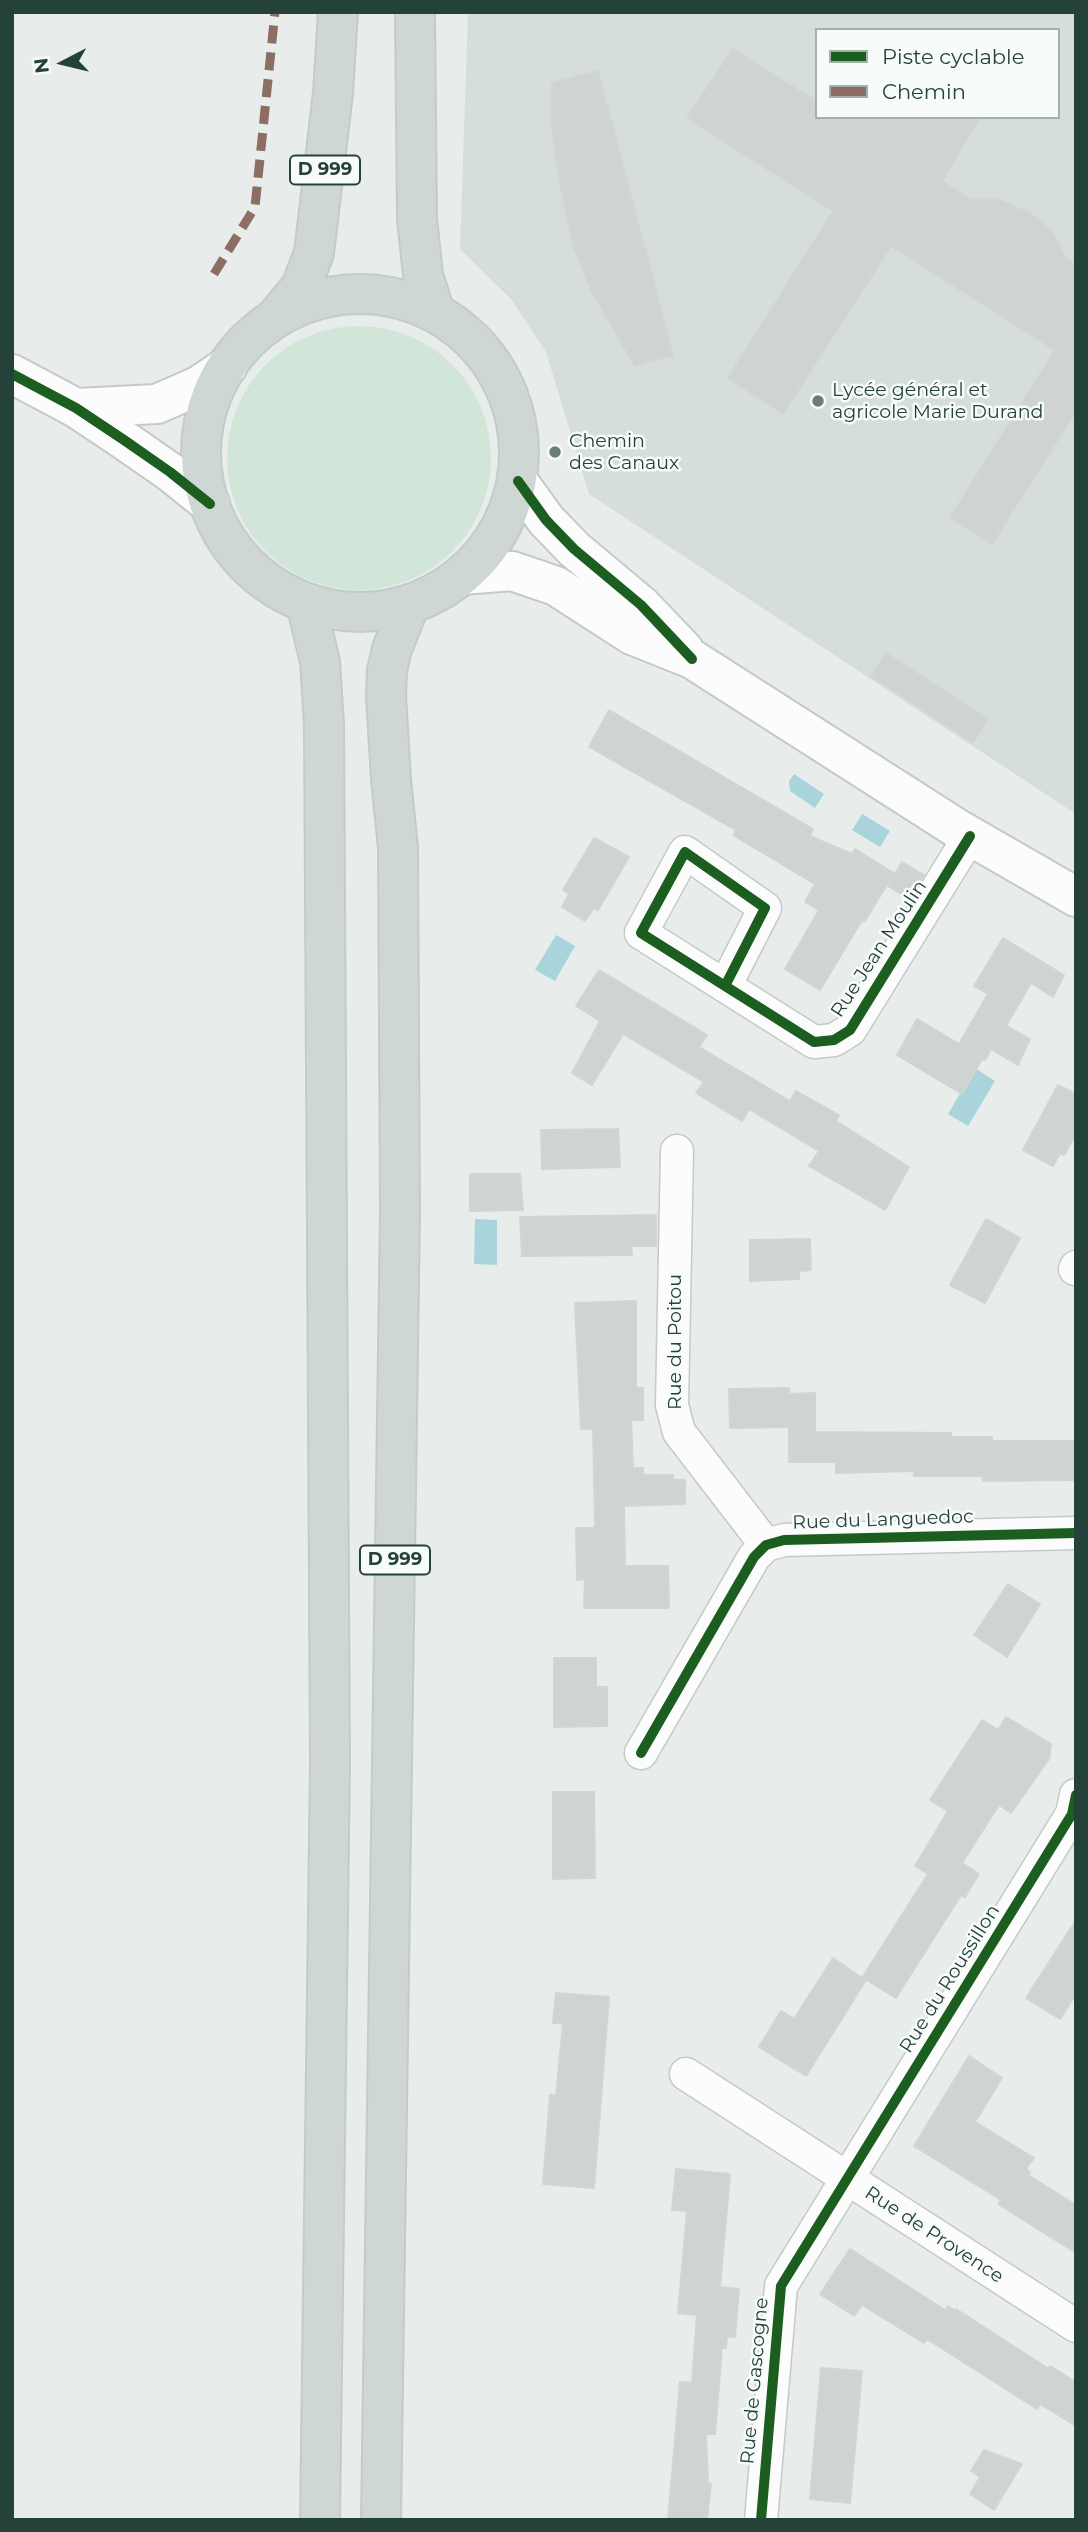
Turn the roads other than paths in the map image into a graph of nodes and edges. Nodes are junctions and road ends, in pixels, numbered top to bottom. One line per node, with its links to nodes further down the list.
1 (338, 12): 4 (main road, D 999)
2 (415, 12): 3 (main road)
3 (434, 310): 4 (main road); 8 (main road)
4 (277, 316): 5 (main road)
5 (228, 366): 7 (street); 9 (main road)
6 (12, 374): 7 (street)
7 (76, 408): 9 (street)
8 (518, 481): 10 (main road); 13 (street)
9 (209, 504): 11 (main road)
10 (462, 575): 12 (main road); 13 (street)
11 (306, 603): 12 (main road); 25 (main road)
12 (409, 606): 26 (main road, D 999)
13 (692, 659): 14 (street)
14 (970, 836): 15 (street); 16 (street, Rue Jean Moulin)
15 (1076, 897)
16 (725, 986)
17 (677, 1151): 19 (street, Rue du Poitou)
18 (1076, 1533): 19 (street, Rue du Languedoc)
19 (766, 1545): 20 (street, Rue du Languedoc)
20 (641, 1753)
21 (1076, 1795): 23 (street, Rue du Roussillon)
22 (686, 2074): 23 (street, Rue de Provence)
23 (848, 2179): 24 (street, Rue de Provence); 27 (street, Rue de Gascogne)
24 (1076, 2326)
25 (320, 2520)
26 (380, 2520)
27 (761, 2520)

